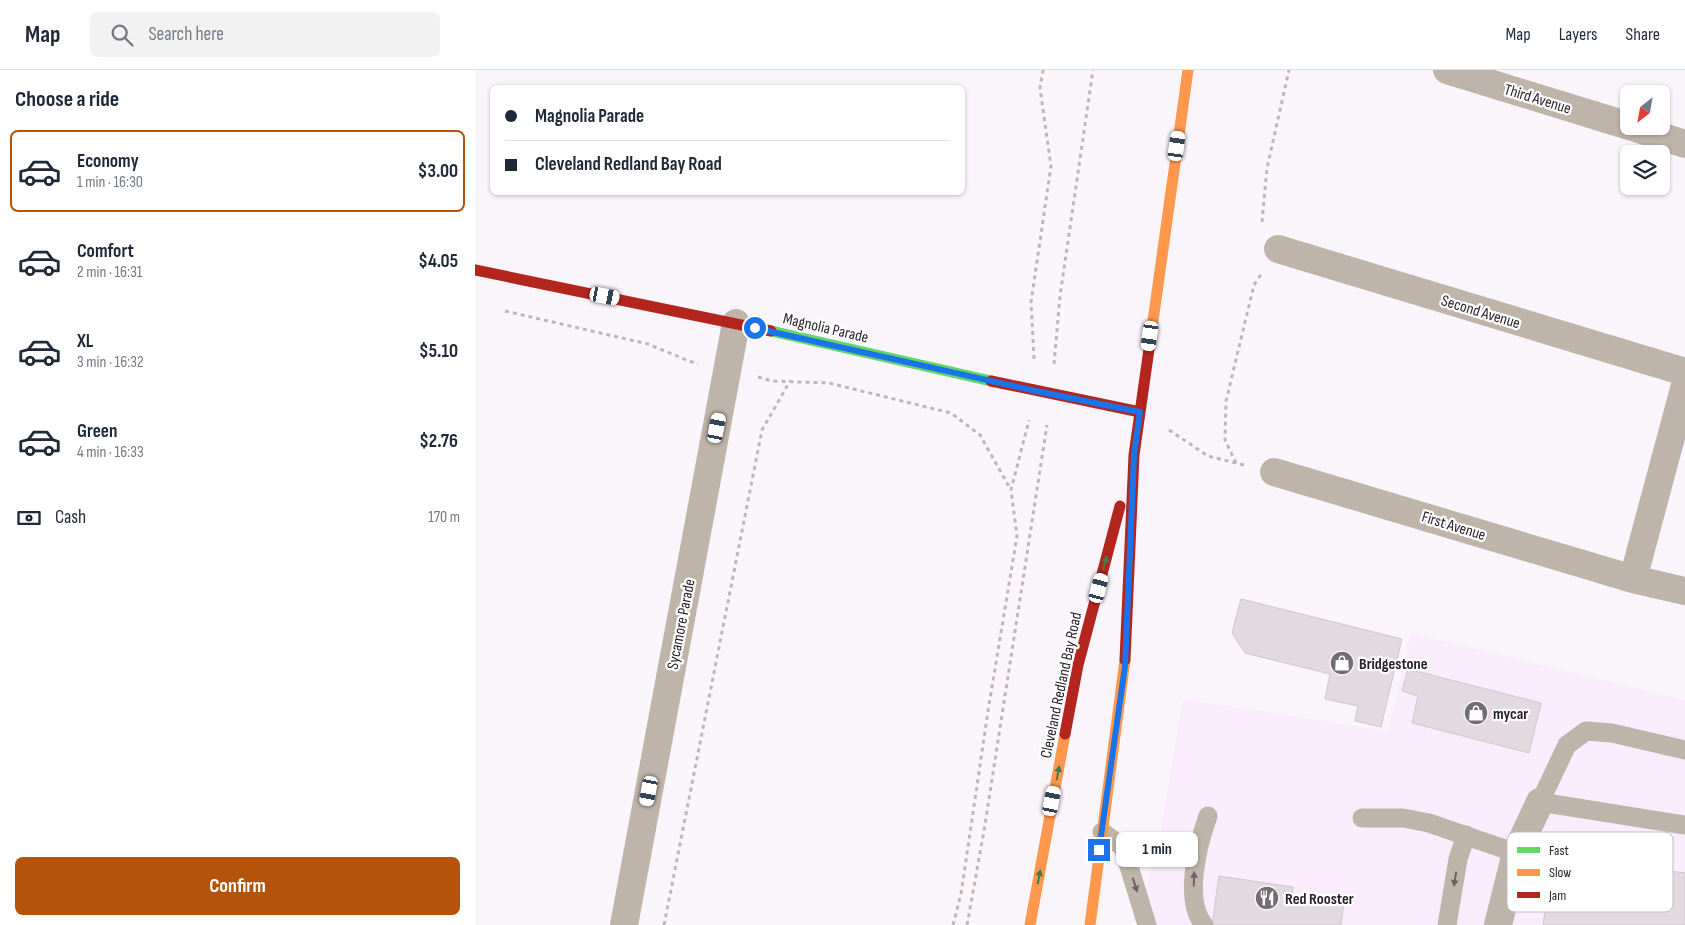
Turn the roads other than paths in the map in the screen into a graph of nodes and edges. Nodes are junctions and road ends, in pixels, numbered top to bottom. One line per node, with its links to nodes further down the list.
1 (1188, 70): 11 (main road, Cleveland Redland Bay Road)
2 (1447, 70): 3 (street, Third Avenue)
3 (1620, 123)
4 (1657, 135): 5 (street, Third Avenue)
5 (1685, 144)
6 (1278, 250): 9 (street, Second Avenue)
7 (475, 270): 8 (main road, Magnolia Parade)
8 (736, 323): 11 (main road, Magnolia Parade); 26 (street, Sycamore Parade)
9 (1685, 372)
10 (1685, 385): 14 (street)
11 (1140, 412): 12 (main road, Cleveland Redland Bay Road)
12 (1134, 455): 21 (main road, Cleveland Redland Bay Road); 27 (main road, Cleveland Redland Bay Road, one-way to 12)
13 (1274, 472): 14 (street, First Avenue)
14 (1633, 579): 15 (street, First Avenue)
15 (1685, 591)
16 (1685, 750): 17 (lane)
17 (1540, 802): 20 (lane); 22 (street)
18 (1208, 816): 30 (lane, one-way to 18)
19 (1362, 818): 23 (lane)
20 (1685, 825)
21 (1102, 832): 28 (main road, Cleveland Redland Bay Road); 29 (lane, one-way to 29)
22 (1526, 832)
23 (1466, 835): 24 (lane); 31 (lane, one-way to 31)
24 (1507, 850)
25 (1507, 889): 32 (street)
26 (624, 925)
27 (1030, 925)
28 (1090, 925)
29 (1147, 925)
30 (1204, 925)
31 (1447, 925)
32 (1498, 925)

